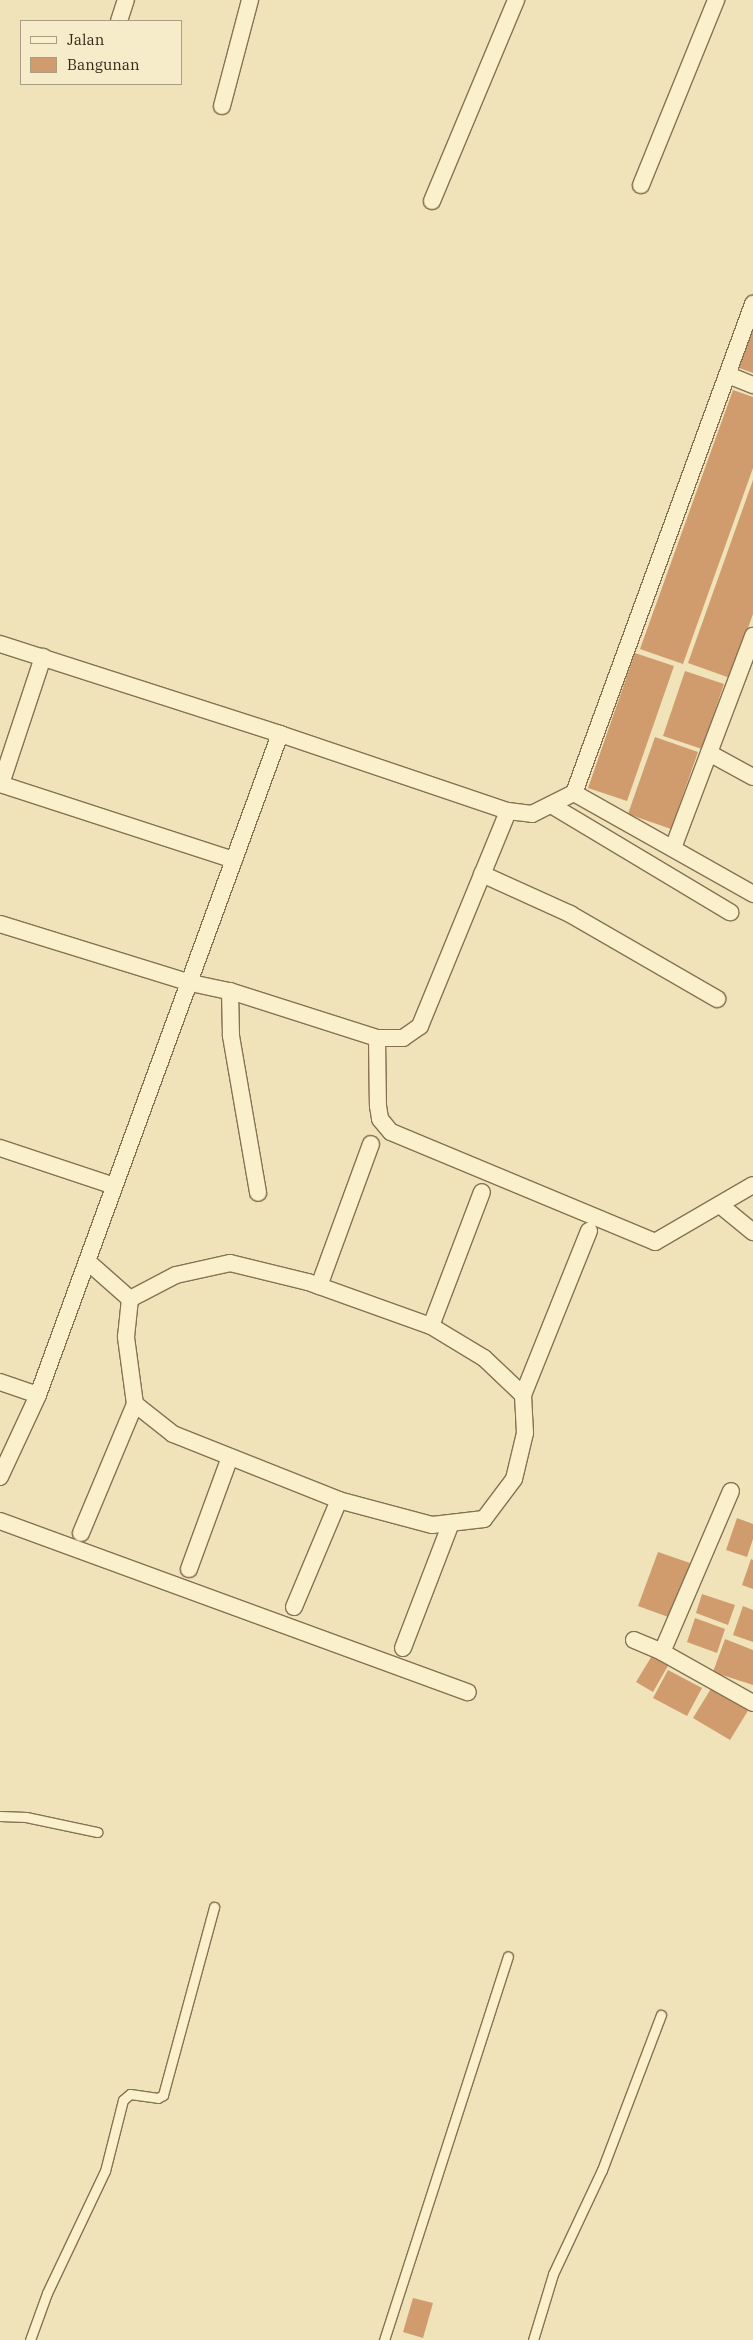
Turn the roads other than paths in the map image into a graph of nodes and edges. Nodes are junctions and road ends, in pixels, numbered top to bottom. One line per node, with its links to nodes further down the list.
1 (126, 0): 5 (street)
2 (250, 0): 6 (street)
3 (516, 0): 8 (street)
4 (716, 0): 7 (street)
5 (119, 20)
6 (222, 106)
7 (641, 185)
8 (432, 201)
9 (753, 304): 10 (street)
10 (728, 375): 11 (street); 20 (street)
11 (753, 385)
12 (753, 636): 14 (street)
13 (0, 644): 15 (street)
14 (750, 655): 17 (street)
15 (42, 657): 16 (street); 19 (street)
16 (280, 734): 22 (street); 24 (street)
17 (709, 753): 18 (street); 23 (street)
18 (753, 776)
19 (0, 784): 24 (street)
20 (574, 793): 21 (street); 23 (street)
21 (551, 805): 22 (street); 27 (street)
22 (508, 811): 25 (street)
23 (672, 848): 26 (street)
24 (234, 860): 29 (street)
25 (482, 874): 31 (street); 32 (street)
26 (753, 894)
27 (730, 912)
28 (0, 924): 29 (street)
29 (191, 982): 30 (street); 36 (street)
30 (230, 991): 32 (street); 38 (street)
31 (717, 998)
32 (377, 1038): 39 (street)
33 (371, 1144): 43 (street)
34 (0, 1148): 36 (street)
35 (753, 1185): 39 (street)
36 (114, 1186): 42 (street)
37 (482, 1192): 45 (street)
38 (258, 1193)
39 (720, 1205): 41 (street)
40 (589, 1231): 48 (street)
41 (753, 1232)
42 (87, 1262): 44 (street); 47 (street)
43 (319, 1286): 44 (street); 45 (street)
44 (130, 1299): 49 (street)
45 (432, 1326): 48 (street)
46 (0, 1382): 47 (street)
47 (38, 1395): 51 (street)
48 (523, 1395): 55 (street)
49 (135, 1404): 50 (street); 56 (street)
50 (230, 1457): 53 (street); 57 (street)
51 (0, 1477)
52 (731, 1491): 61 (street)
53 (339, 1500): 55 (street); 58 (street)
54 (0, 1521): 62 (street)
55 (451, 1522): 60 (street)
56 (81, 1532)
57 (189, 1569)
58 (294, 1607)
59 (634, 1640): 61 (street)
60 (404, 1648)
61 (662, 1652): 63 (street)
62 (468, 1692)
63 (753, 1703)
64 (0, 1816): 65 (lane)
65 (97, 1832)
66 (214, 1907): 69 (lane)
67 (508, 1957): 70 (lane)
68 (661, 2014): 71 (lane)
69 (30, 2340)
70 (384, 2340)
71 (533, 2340)

